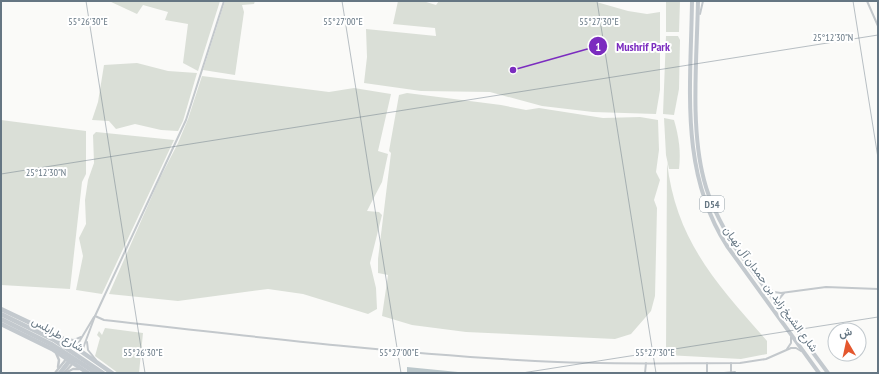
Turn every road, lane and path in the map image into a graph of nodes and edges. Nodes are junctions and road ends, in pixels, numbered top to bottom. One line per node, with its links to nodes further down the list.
1 (224, 1): 14 (street)
2 (692, 1): 16 (highway, شارع الشيخ زايد بن حمدان آل نهيان / D54)
3 (698, 1): 6 (highway, شارع الشيخ زايد بن حمدان آل نهيان / D54)
4 (703, 1): 6 (street)
5 (867, 1): 7 (street)
6 (698, 25): 8 (highway, شارع الشيخ زايد بن حمدان آل نهيان / D54)
7 (878, 26)
8 (762, 284): 10 (street); 13 (highway, شارع الشيخ زايد بن حمدان آل نهيان / D54)
9 (878, 289): 10 (street)
10 (784, 293): 13 (street)
11 (1, 309): 19 (highway)
12 (1, 314): 21 (highway, شارع طرابلس)
13 (785, 314): 44 (highway, شارع الشيخ زايد بن حمدان آل نهيان / D54)
14 (95, 316): 18 (street); 20 (street); 28 (street)
15 (1, 319): 21 (highway, شارع طرابلس)
16 (782, 322): 24 (street); 27 (highway, شارع الشيخ زايد بن حمدان آل نهيان / D54)
17 (1, 324): 21 (highway)
18 (83, 335): 19 (street); 22 (street)
19 (62, 338): 22 (highway)
20 (88, 338): 23 (street); 26 (street)
21 (52, 345): 25 (highway); 31 (street); 32 (highway, شارع طرابلس)
22 (76, 346): 23 (highway); 25 (highway)
23 (82, 350): 25 (street); 26 (highway)
24 (786, 350): 27 (street); 30 (street)
25 (70, 360): 31 (highway); 37 (street); 38 (highway)
26 (96, 360): 40 (highway)
27 (811, 361): 43 (highway, شارع الشيخ زايد بن حمدان آل نهيان / D54)
28 (646, 363): 29 (street); 41 (street)
29 (707, 363): 30 (street); 42 (street)
30 (730, 363): 34 (street)
31 (59, 371): 36 (street)
32 (97, 371): 39 (highway, شارع طرابلس)
33 (724, 372): 34 (street)
34 (731, 372): 35 (street)
35 (735, 372)
36 (54, 373)
37 (65, 373): 38 (street)
38 (88, 373)
39 (103, 373)
40 (112, 373)
41 (645, 373)
42 (707, 373)
43 (819, 373)
44 (828, 373)

